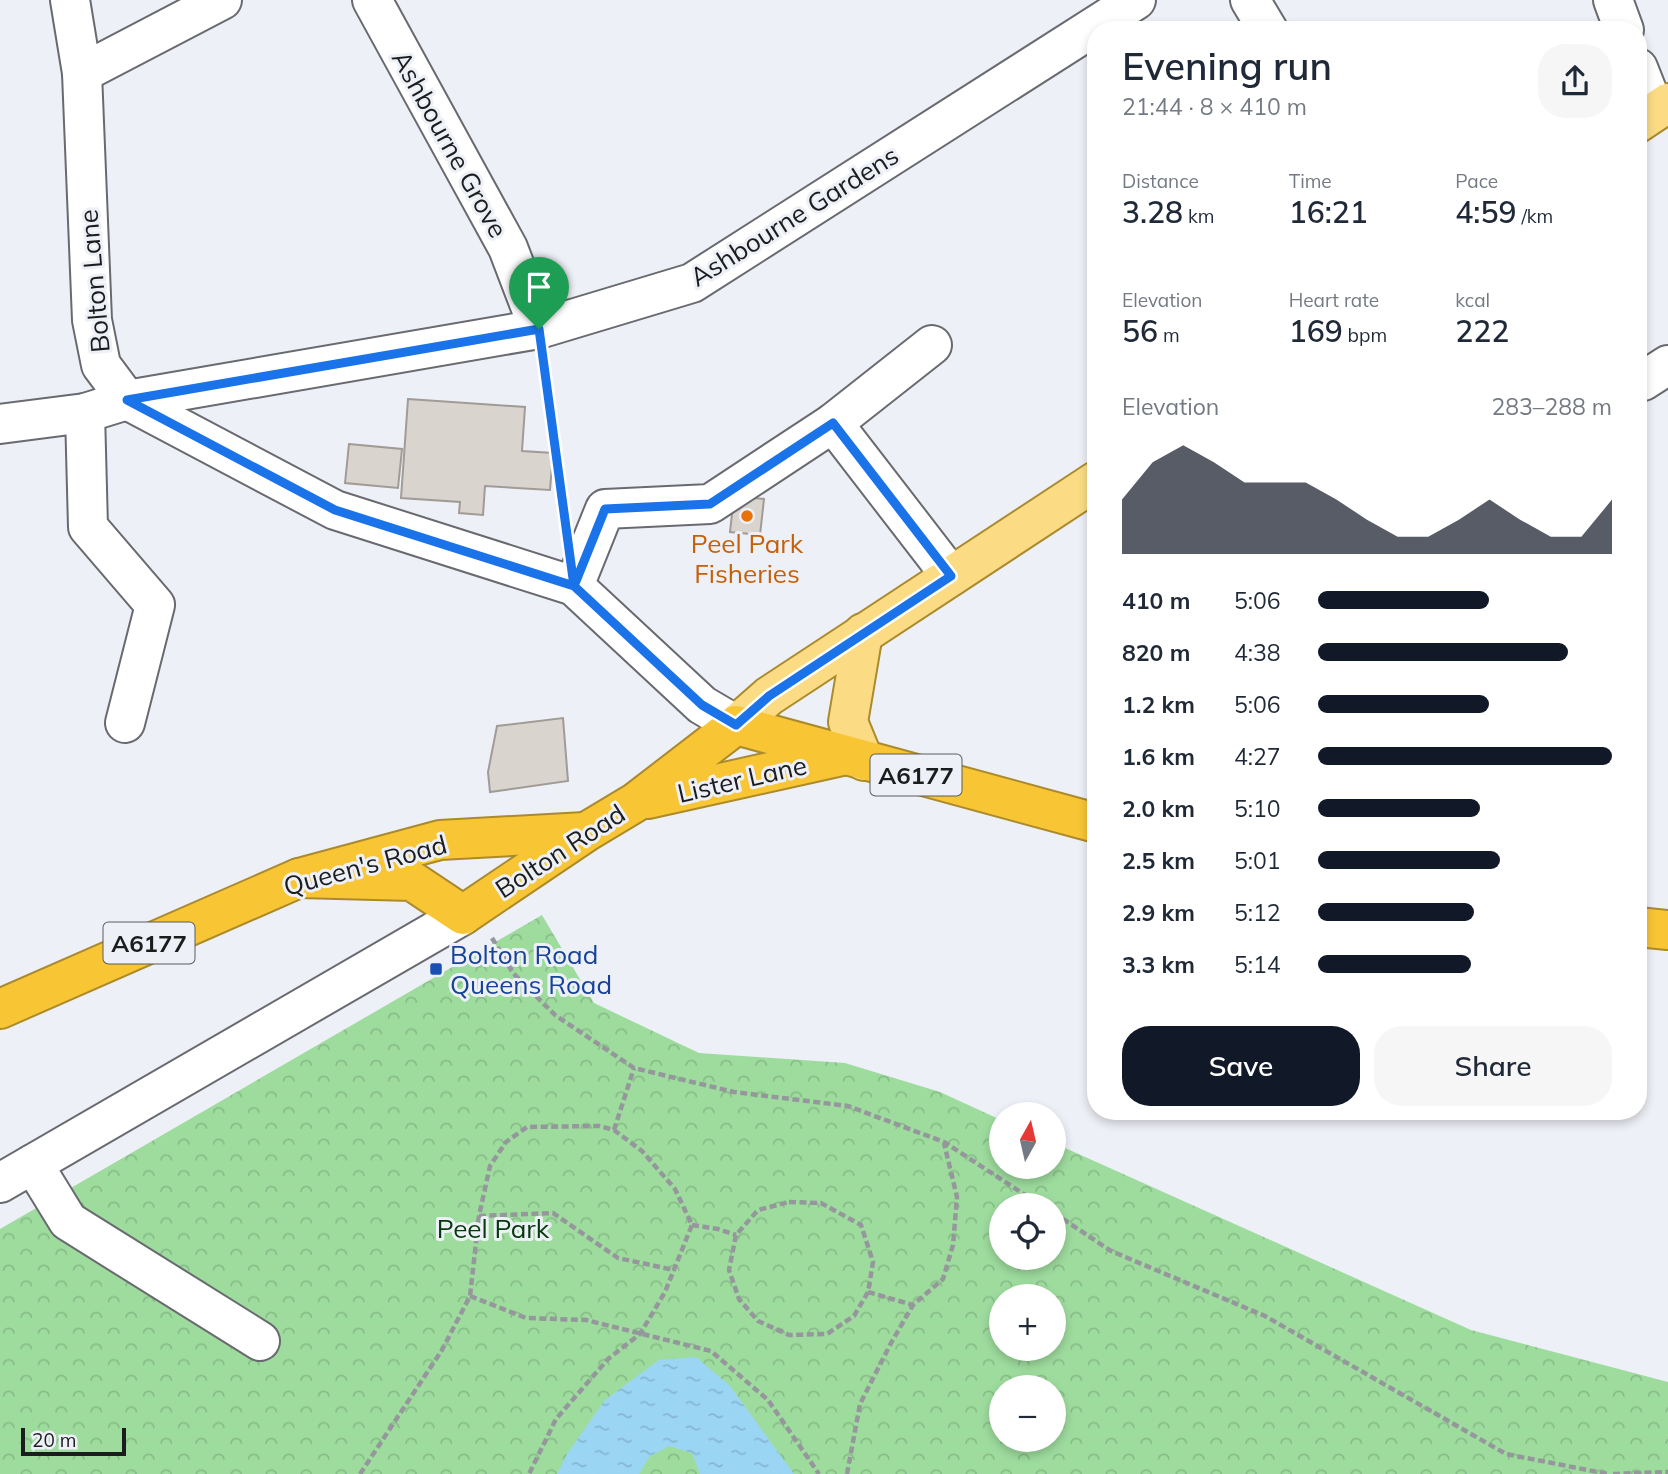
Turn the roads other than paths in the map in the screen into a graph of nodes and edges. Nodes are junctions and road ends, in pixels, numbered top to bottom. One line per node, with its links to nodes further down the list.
1 (70, 0): 11 (street, Bolton Lane)
2 (222, 0): 11 (street)
3 (372, 0): 14 (street, Ashbourne Grove)
4 (1136, 0): 7 (street, Ashbourne Gardens)
5 (1250, 0): 8 (street)
6 (1613, 0): 9 (street)
7 (1103, 21)
8 (1263, 21)
9 (1621, 21)
10 (1087, 31): 14 (street, Ashbourne Gardens)
11 (82, 73): 16 (street, Bolton Lane)
12 (1647, 93): 13 (street)
13 (1654, 113)
14 (539, 329): 16 (street, Ashbourne Gardens)
15 (932, 345): 18 (street)
16 (127, 400): 17 (street, Ashbourne Gardens); 22 (street, Bolton Lane)
17 (85, 413): 19 (street, Ashbourne Gardens); 24 (street)
18 (833, 423): 21 (street); 22 (street)
19 (0, 424)
20 (1087, 487): 21 (main road, Bolton Road)
21 (951, 576): 23 (main road, Bolton Road)
22 (574, 586): 25 (street, Bolton Lane)
23 (863, 633): 25 (main road, Bolton Road); 26 (main road)
24 (125, 723)
25 (736, 725): 26 (highway, Lister Lane / A6177); 27 (highway, Bolton Road / A6177)
26 (855, 758): 27 (highway, Lister Lane / A6177); 28 (highway, Lister Lane / A6177)
27 (636, 802): 29 (highway, Bolton Road / A6177)
28 (1087, 821)
29 (586, 832): 30 (highway, Queen's Road / A6177); 31 (highway, Bolton Road)
30 (299, 877): 31 (highway); 34 (highway, Queen's Road / A6177)
31 (476, 923): 35 (street, Bolton Road)
32 (1647, 928): 33 (highway)
33 (1668, 930)
34 (0, 1009)
35 (33, 1164): 36 (street, Bolton Road); 37 (street)
36 (0, 1183)
37 (260, 1341)

